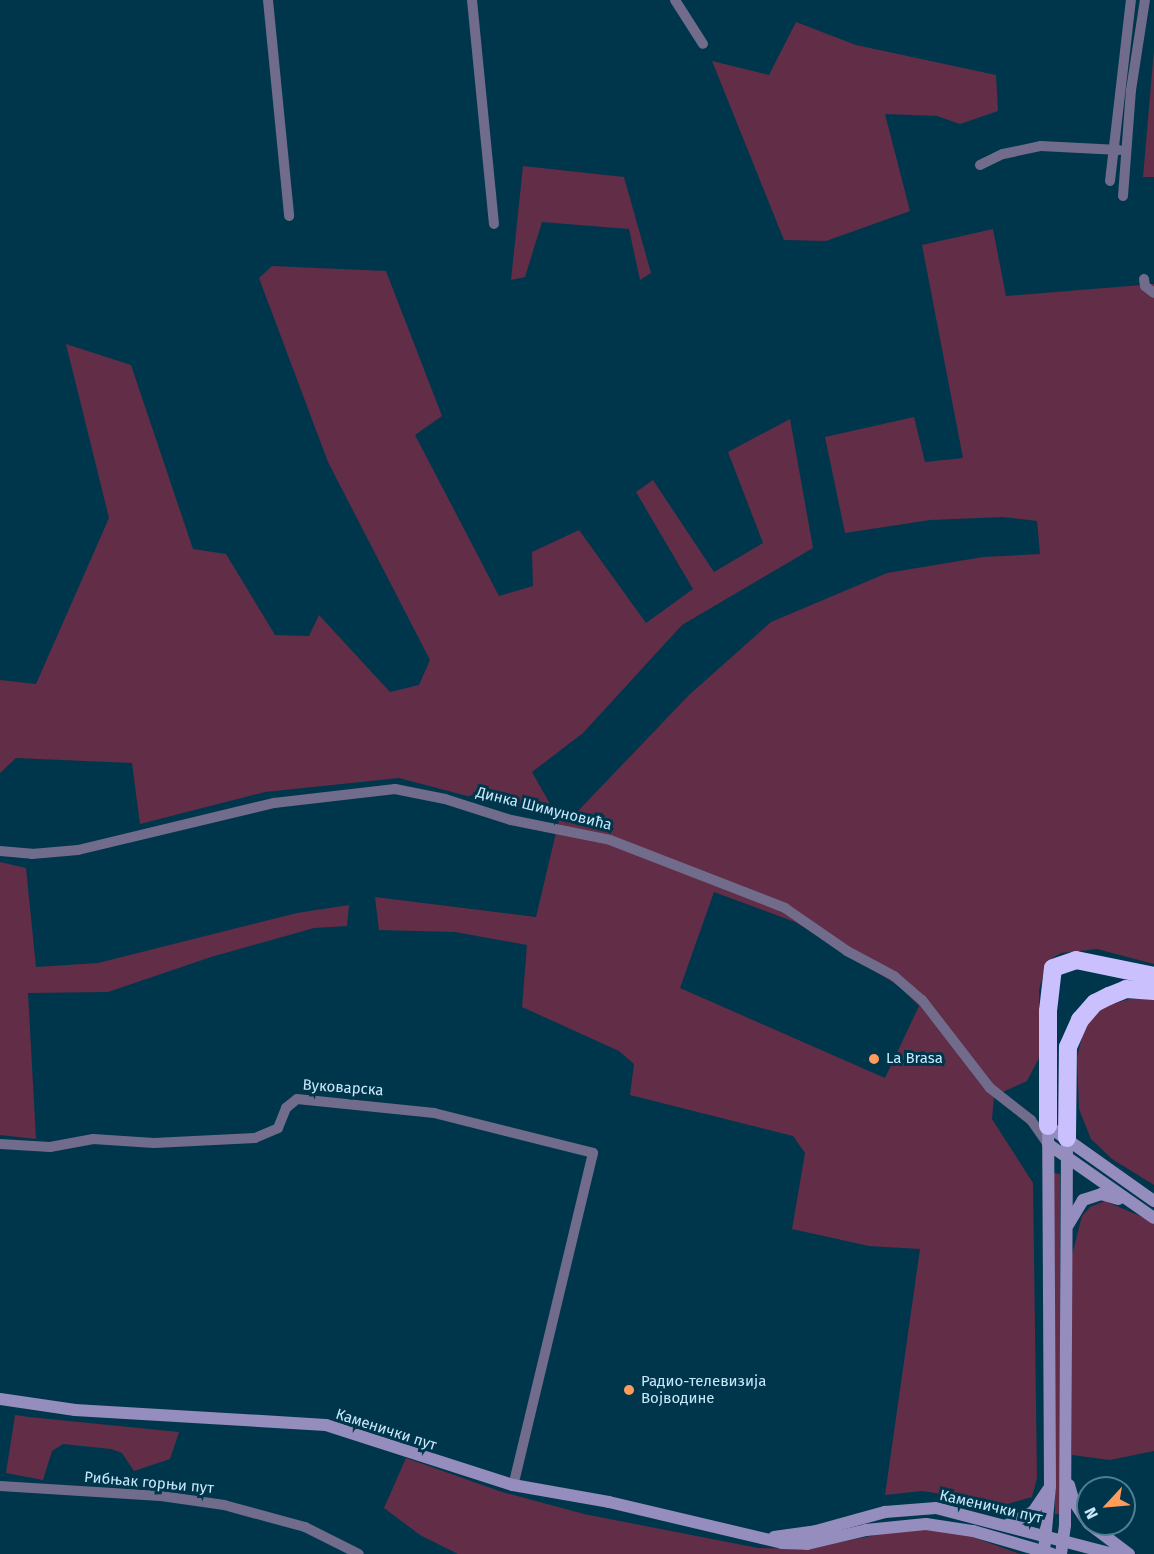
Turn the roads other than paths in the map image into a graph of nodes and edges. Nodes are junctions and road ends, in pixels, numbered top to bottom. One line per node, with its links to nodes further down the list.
1 (268, 0): 12 (street)
2 (472, 0): 13 (street)
3 (675, 0): 6 (street)
4 (1131, 0): 7 (street)
5 (1145, 0): 8 (street)
6 (703, 44)
7 (1112, 150): 8 (street); 9 (street); 10 (street)
8 (1126, 151): 11 (street)
9 (980, 165)
10 (1110, 181)
11 (1123, 196)
12 (289, 216)
13 (494, 224)
14 (1144, 279): 15 (street)
15 (1154, 293)
16 (0, 851): 19 (street, Динка Шимуновића)
17 (1154, 976): 19 (highway)
18 (1154, 991): 20 (highway)
19 (1042, 1130): 20 (main road); 22 (main road); 31 (main road)
20 (1067, 1138): 22 (main road); 23 (main road)
21 (0, 1144): 29 (street, Вуковарска)
22 (1067, 1159): 24 (main road); 26 (main road)
23 (1154, 1201)
24 (1136, 1207): 25 (main road); 26 (main road)
25 (1154, 1218)
26 (1065, 1235): 28 (main road)
27 (0, 1399): 29 (main road, Каменички пут)
28 (1064, 1459): 32 (main road); 37 (main road)
29 (513, 1485): 36 (main road, Каменички пут)
30 (0, 1486): 39 (street, Рибњак горњи пут)
31 (1050, 1486): 33 (main road); 34 (main road)
32 (1076, 1505)
33 (1007, 1525): 34 (main road, Каменички пут); 36 (main road, Каменички пут)
34 (1048, 1536): 37 (main road, Каменички пут); 38 (main road)
35 (1104, 1536): 42 (main road)
36 (754, 1539): 38 (main road, Каменички пут)
37 (1064, 1540): 40 (main road); 41 (main road, Каменички пут)
38 (1048, 1553)
39 (359, 1554)
40 (1060, 1554)
41 (1113, 1554)
42 (1129, 1554)

